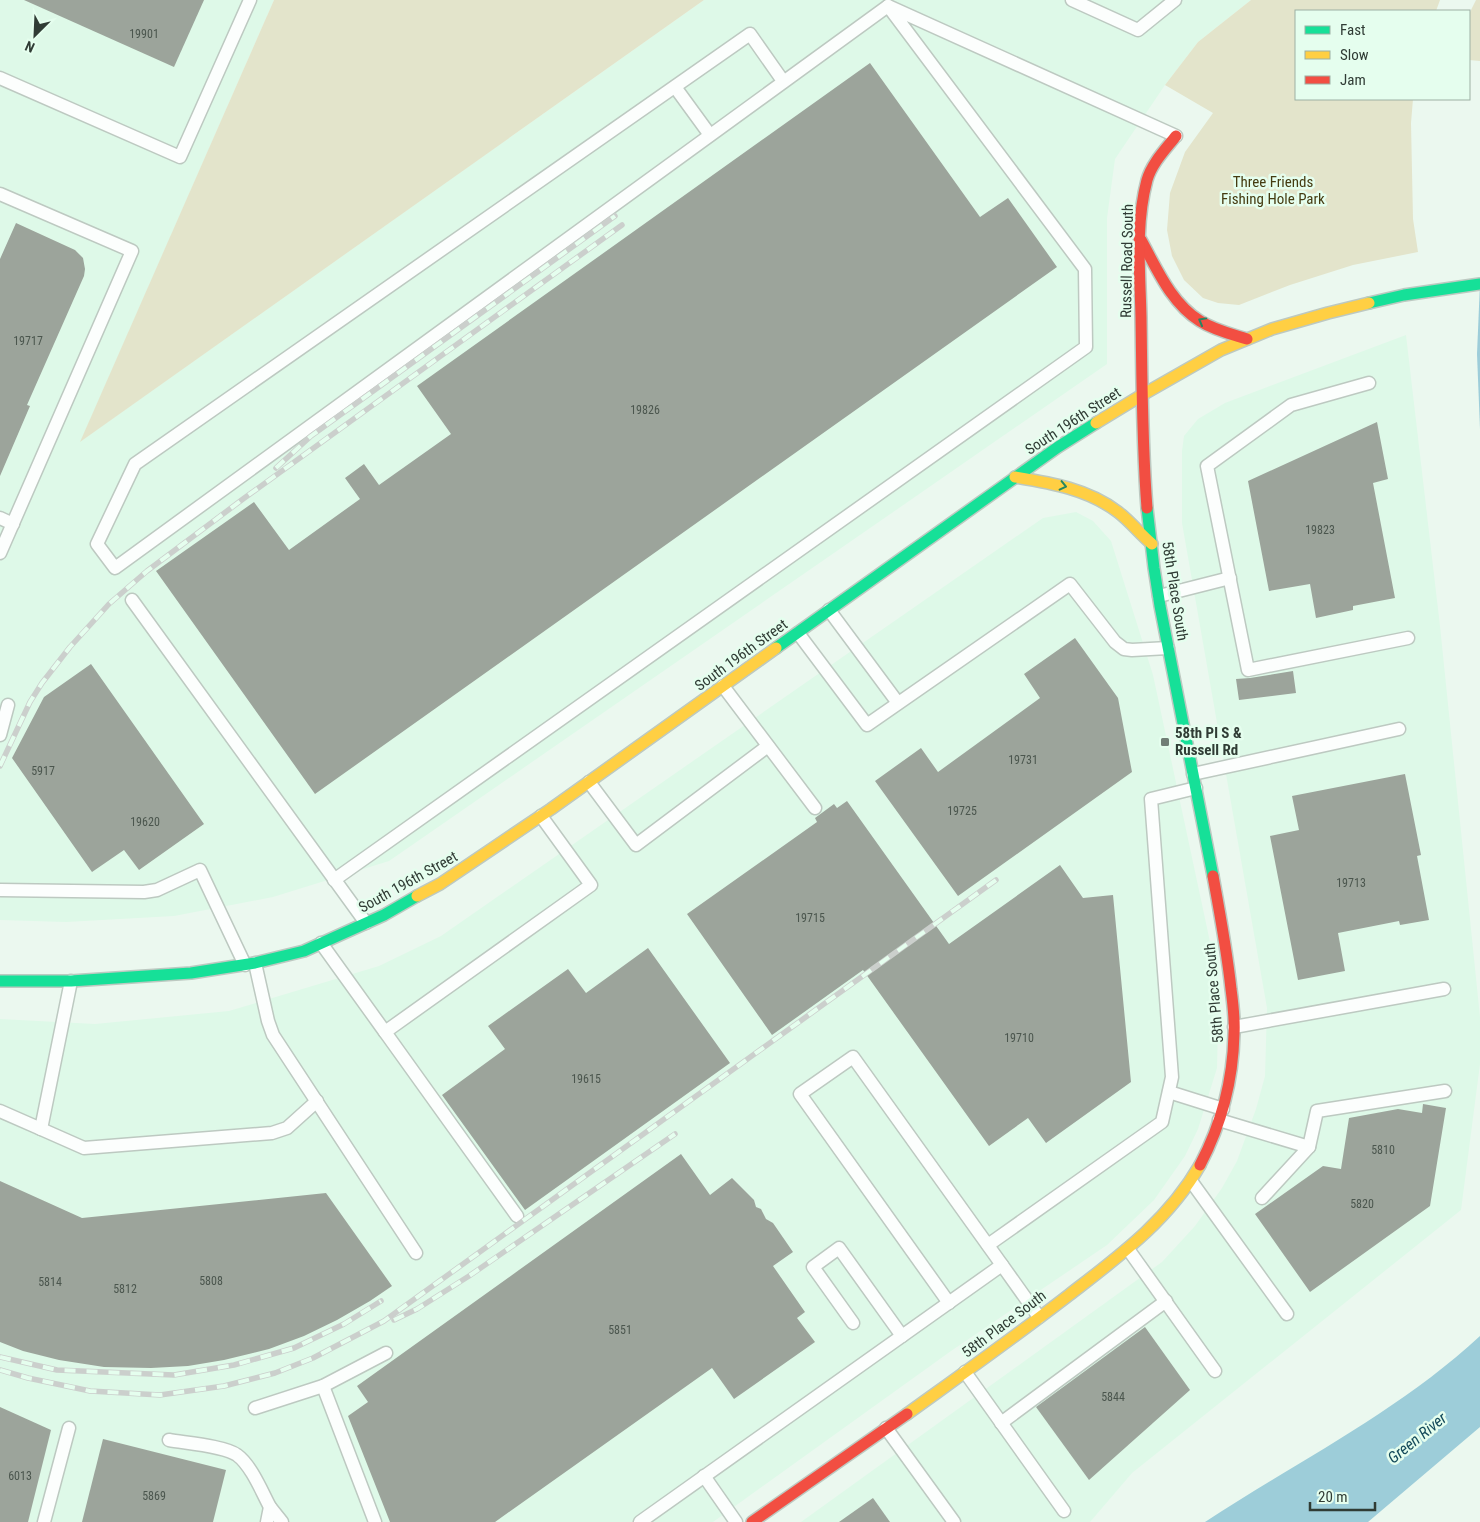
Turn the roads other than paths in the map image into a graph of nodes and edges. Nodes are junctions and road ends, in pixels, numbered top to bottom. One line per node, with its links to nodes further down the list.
1 (250, 0): 5 (lane)
2 (1072, 0): 3 (lane)
3 (1175, 0)
4 (888, 6): 6 (lane); 9 (lane); 39 (lane)
5 (0, 78)
6 (783, 81): 7 (lane); 8 (lane)
7 (675, 87): 8 (lane); 8 (lane)
8 (710, 135)
9 (1176, 136): 11 (main road, Russell Road South)
10 (0, 194): 18 (lane)
11 (1140, 239): 13 (main road, one-way to 11); 15 (main road, Russell Road South)
12 (1480, 284): 13 (main road, South 196th Street)
13 (1247, 339): 15 (main road, South 196th Street)
14 (1369, 383): 21 (lane)
15 (1142, 395): 16 (main road, South 196th Street); 19 (main road, 58th Place South)
16 (1015, 477): 19 (main road, one-way to 19); 24 (main road, South 196th Street)
17 (0, 518): 18 (lane)
18 (13, 524): 20 (lane)
19 (1152, 544): 22 (main road, 58th Place South)
20 (0, 553)
21 (1230, 578): 22 (lane); 26 (lane)
22 (1159, 596): 27 (main road, 58th Place South)
23 (132, 600): 39 (lane)
24 (829, 610): 25 (main road, South 196th Street); 29 (lane)
25 (798, 632): 28 (main road, South 196th Street); 29 (lane)
26 (1408, 638)
27 (1168, 648): 29 (lane); 34 (main road, 58th Place South)
28 (723, 686): 33 (lane); 35 (main road, South 196th Street)
29 (898, 703)
30 (8, 705): 32 (lane)
31 (1399, 729): 34 (lane)
32 (0, 735)
33 (768, 746): 35 (lane); 37 (lane)
34 (1193, 774): 36 (main road, 58th Place South)
35 (589, 782): 38 (main road, South 196th Street)
36 (1196, 788): 47 (main road, 58th Place South); 50 (lane)
37 (814, 808)
38 (541, 816): 41 (main road, South 196th Street); 48 (lane)
39 (334, 880): 41 (lane)
40 (0, 890): 43 (lane)
41 (366, 923): 42 (main road, South 196th Street)
42 (321, 942): 43 (main road, South 196th Street); 48 (lane)
43 (250, 964): 45 (main road, South 196th Street); 51 (lane)
44 (0, 980): 45 (main road, South 196th Street)
45 (70, 981): 54 (lane)
46 (1444, 989): 47 (lane)
47 (1234, 1027): 53 (main road, 58th Place South)
48 (385, 1032): 58 (lane)
49 (1445, 1091): 55 (lane)
50 (1169, 1092): 53 (lane); 59 (lane)
51 (317, 1101): 54 (lane); 61 (lane)
52 (0, 1111): 54 (lane)
53 (1221, 1114): 55 (lane); 56 (main road, 58th Place South)
54 (41, 1129)
55 (1309, 1147): 57 (lane)
56 (1191, 1181): 60 (main road, 58th Place South); 65 (lane)
57 (1262, 1198)
58 (517, 1216)
59 (988, 1246): 62 (lane); 64 (lane)
60 (1128, 1249): 63 (lane); 66 (main road, 58th Place South)
61 (416, 1254)
62 (1002, 1265): 64 (lane); 66 (lane)
63 (1166, 1301): 70 (lane); 74 (lane)
64 (949, 1303): 68 (lane)
65 (1287, 1314)
66 (1039, 1317): 71 (main road, 58th Place South)
67 (853, 1323): 68 (lane)
68 (902, 1336): 78 (lane)
69 (386, 1353): 72 (lane)
70 (1215, 1371)
71 (965, 1372): 74 (lane); 76 (main road, 58th Place South)
72 (324, 1386): 73 (lane); 84 (lane)
73 (255, 1408)
74 (1001, 1423): 80 (lane)
75 (69, 1428): 81 (lane)
76 (886, 1428): 87 (main road, 58th Place South); 88 (lane)
77 (169, 1440): 79 (lane)
78 (704, 1476): 85 (lane); 86 (lane)
79 (270, 1507): 82 (lane); 83 (lane)
80 (1064, 1511)
81 (44, 1522)
82 (267, 1522)
83 (282, 1522)
84 (375, 1522)
85 (640, 1522)
86 (736, 1522)
87 (752, 1522)
88 (954, 1522)

